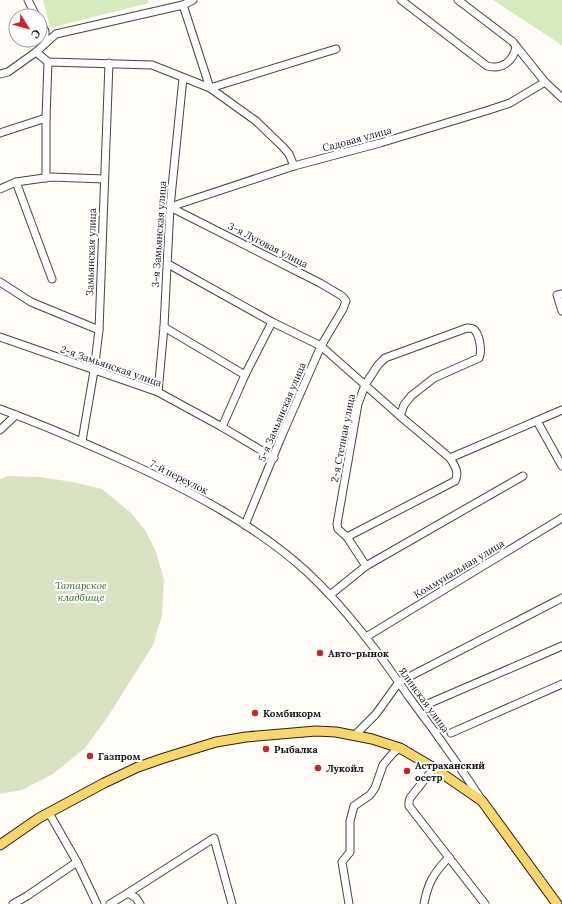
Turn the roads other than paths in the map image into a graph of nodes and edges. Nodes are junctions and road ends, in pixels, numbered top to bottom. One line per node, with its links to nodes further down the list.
1 (193, 0): 4 (street)
2 (401, 0): 6 (street)
3 (458, 0): 6 (street)
4 (183, 5): 5 (street); 15 (street)
5 (48, 41)
6 (516, 46): 14 (street)
7 (40, 48): 9 (street)
8 (336, 49): 15 (street)
9 (36, 52): 10 (street); 12 (street)
10 (48, 62): 11 (street); 17 (street)
11 (109, 63): 13 (street); 21 (street, Замьянская улица)
12 (0, 74)
13 (183, 78): 15 (street); 24 (street, 3-я Замьянская улица)
14 (545, 82): 16 (street); 19 (street, Садовая улица)
15 (210, 88): 19 (street)
16 (562, 98)
17 (46, 118): 18 (street); 20 (street)
18 (0, 132)
19 (294, 166): 24 (street, Садовая улица)
20 (46, 178): 21 (street); 22 (street)
21 (104, 179): 33 (street, Замьянская улица)
22 (16, 182): 23 (street); 26 (street)
23 (0, 190)
24 (170, 206): 25 (street, 3-я Замьянская улица); 29 (street, 3-я Луговая улица)
25 (168, 264): 31 (street); 32 (street, 3-я Замьянская улица)
26 (52, 279)
27 (0, 282): 33 (street)
28 (560, 295): 30 (street)
29 (343, 309): 35 (street, 5-я Замьянская улица)
30 (562, 311)
31 (272, 322): 35 (street); 37 (street)
32 (164, 327): 37 (street); 39 (street, 3-я Замьянская улица)
33 (98, 330): 36 (street, Замьянская улица)
34 (0, 337): 36 (street, 2-я Замьянская улица)
35 (321, 346): 38 (street); 48 (street, 5-я Замьянская улица)
36 (94, 370): 39 (street, 2-я Замьянская улица); 47 (street, Замьянская улица)
37 (245, 375): 45 (street)
38 (364, 384): 43 (street); 43 (street, 2-я Степная улица); 54 (street, 2-я Степная улица)
39 (158, 392): 45 (street, 2-я Замьянская улица)
40 (0, 409): 42 (street, 7-й переулок)
41 (562, 410): 44 (street)
42 (16, 415): 46 (street); 47 (street, 7-й переулок)
43 (400, 416): 49 (street)
44 (537, 421): 49 (street); 50 (street)
45 (222, 427): 48 (street, 2-я Замьянская улица)
46 (0, 430)
47 (82, 441): 53 (street, 7-й переулок)
48 (274, 458): 53 (street, 5-я Замьянская улица)
49 (450, 458): 54 (street)
50 (562, 466)
51 (523, 476): 55 (street)
52 (562, 518): 58 (street, Коммунальная улица)
53 (245, 525): 56 (street, 7-й переулок)
54 (346, 537): 55 (street, 2-я Степная улица)
55 (366, 566): 56 (street)
56 (330, 595): 58 (street, Ялинская улица)
57 (562, 598): 60 (street)
58 (366, 637): 60 (street, Ялинская улица)
59 (562, 646): 62 (street)
60 (399, 682): 64 (street); 67 (street, Ялинская улица)
61 (562, 684): 63 (street)
62 (430, 703)
63 (451, 733)
64 (355, 735): 65 (main road); 68 (main road)
65 (400, 748): 66 (main road); 81 (street)
66 (434, 768): 67 (main road); 70 (street)
67 (482, 801): 74 (main road)
68 (49, 813): 69 (main road); 71 (street)
69 (0, 845)
70 (449, 857): 82 (street); 83 (street)
71 (77, 862): 73 (street); 77 (street)
72 (128, 893): 78 (street); 79 (street); 80 (street)
73 (27, 896): 75 (street); 76 (street)
74 (555, 903)
75 (13, 904)
76 (24, 904)
77 (97, 904)
78 (110, 904)
79 (140, 904)
80 (232, 904)
81 (349, 904)
82 (424, 904)
83 (485, 904)

